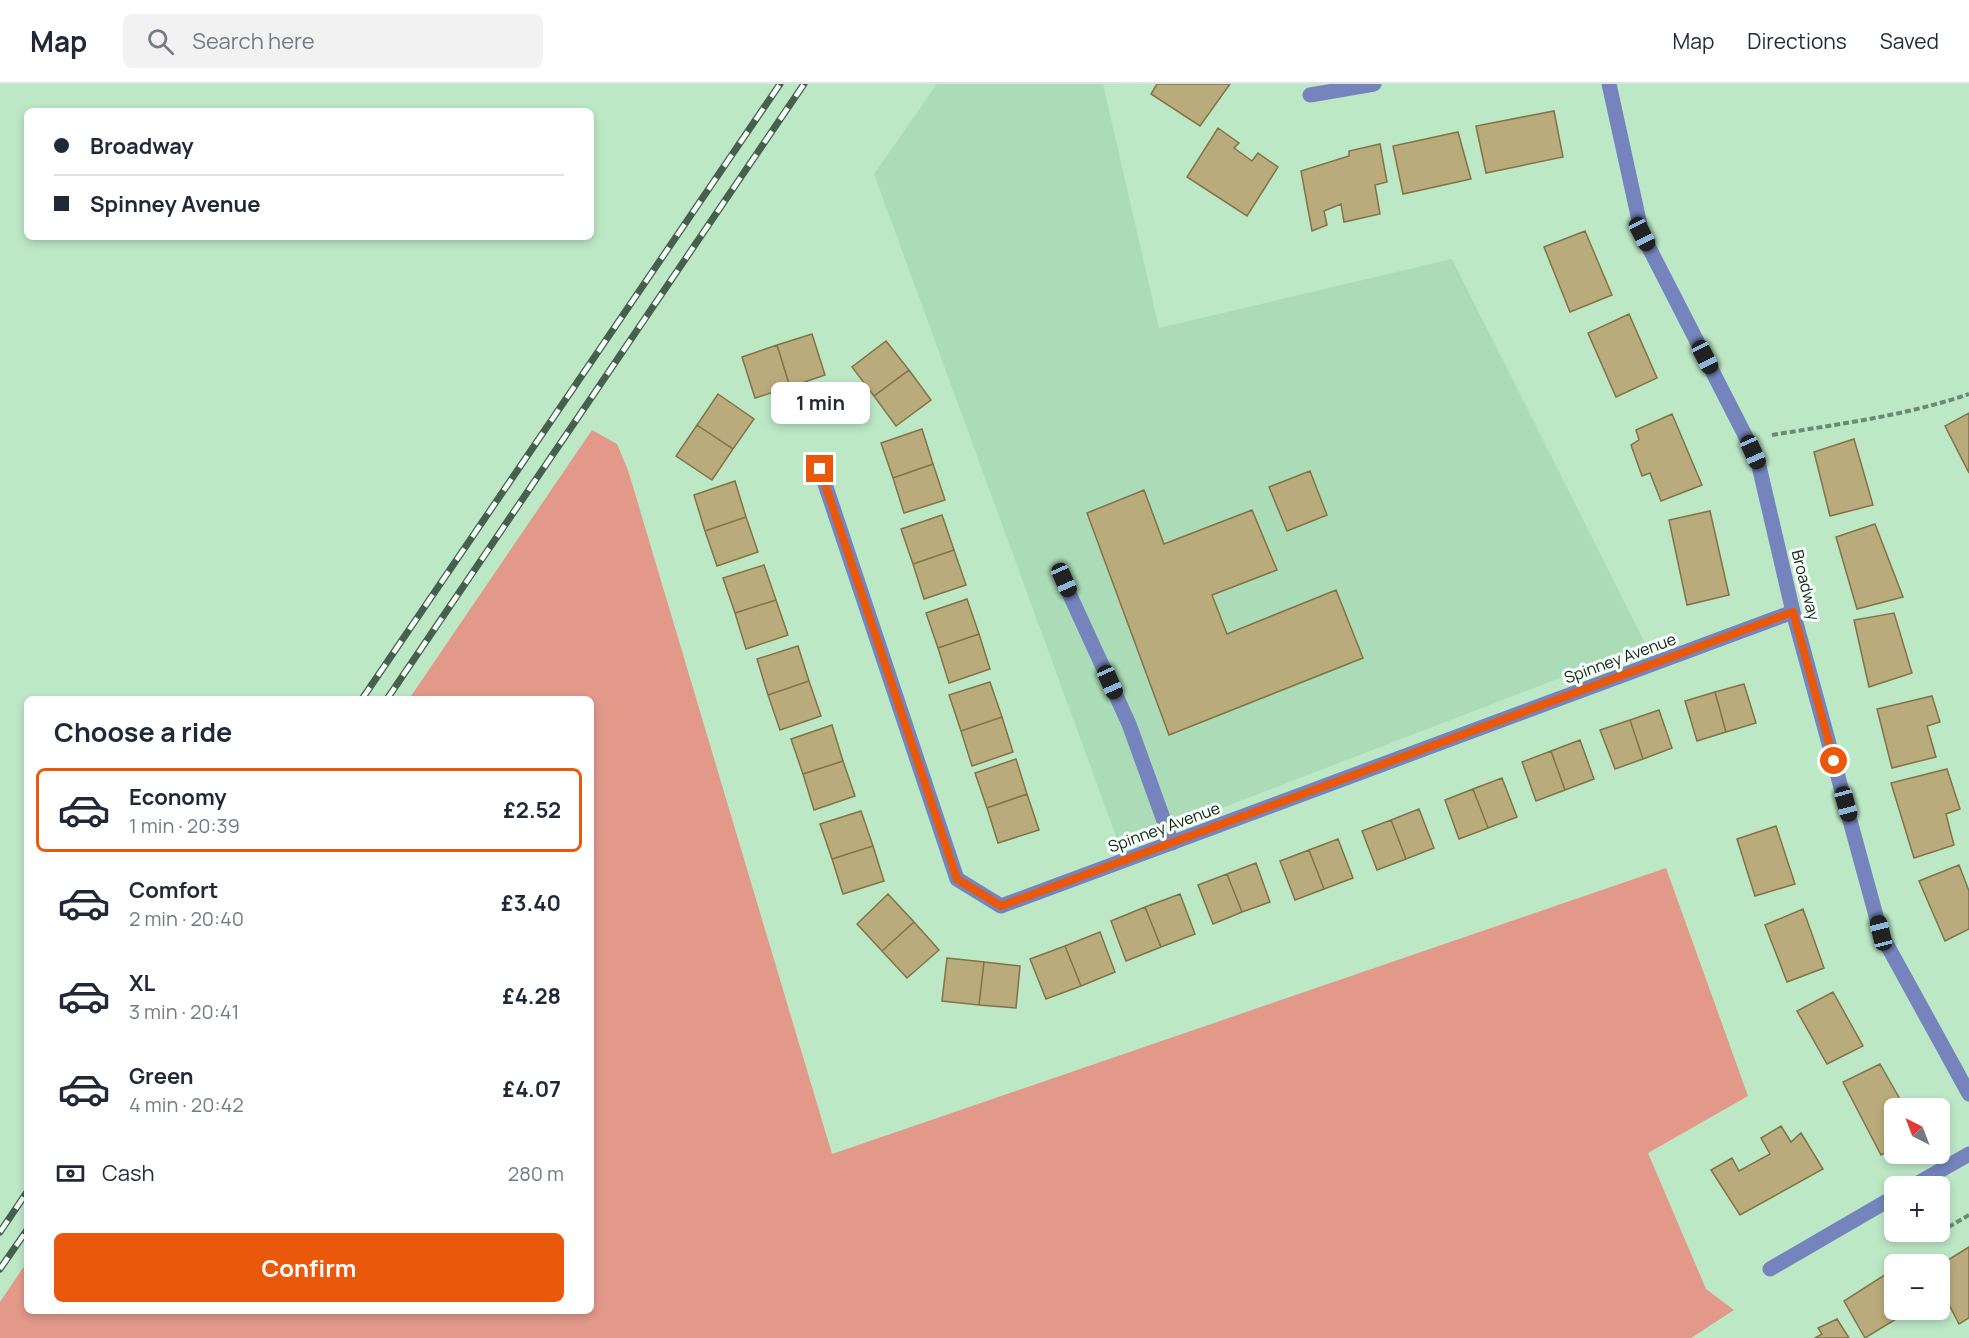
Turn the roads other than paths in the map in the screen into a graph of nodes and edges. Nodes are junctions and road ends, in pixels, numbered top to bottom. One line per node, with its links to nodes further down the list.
1 (1374, 84): 3 (street)
2 (1609, 84): 6 (street, Broadway)
3 (1310, 95)
4 (820, 469): 7 (street, Spinney Avenue)
5 (1064, 580): 7 (street)
6 (1793, 612): 7 (street, Spinney Avenue); 8 (street, Broadway)
7 (1172, 843)
8 (1969, 1094)
9 (1969, 1154): 10 (street)
10 (1930, 1176)
11 (1884, 1203): 12 (street)
12 (1770, 1269)

